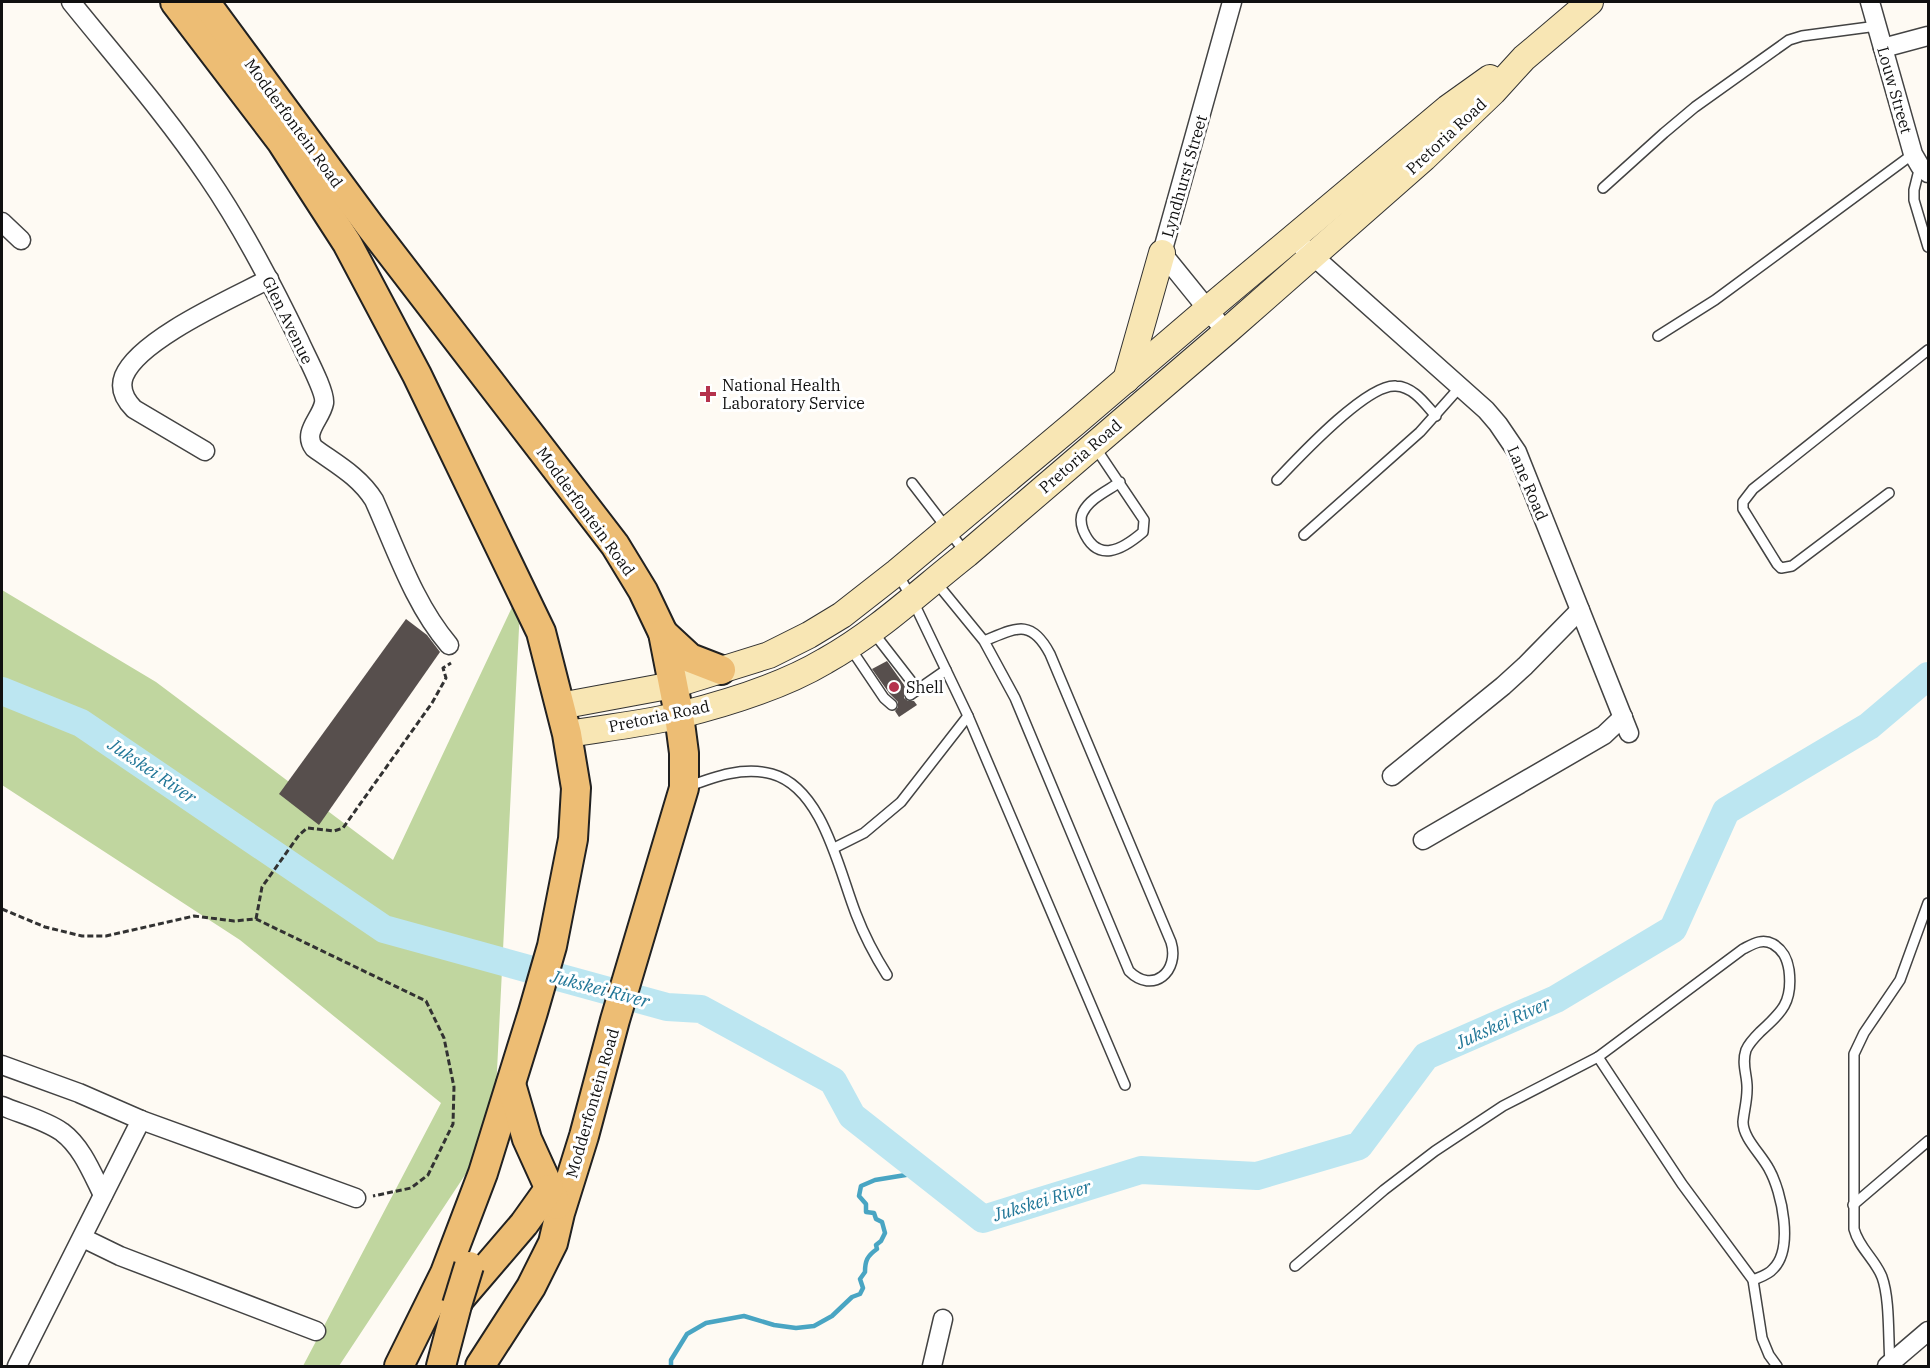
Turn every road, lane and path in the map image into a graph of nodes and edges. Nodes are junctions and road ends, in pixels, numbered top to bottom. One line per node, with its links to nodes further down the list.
1 (71, 2): 19 (street, Glen Avenue)
2 (175, 2): 50 (main road, Modderfontein Road)
3 (205, 2): 42 (main road, Modderfontein Road)
4 (1590, 2): 10 (main road, Pretoria Road)
5 (1870, 2): 7 (street, Louw Street)
6 (1233, 3): 17 (street, Lyndhurst Street)
7 (1877, 26): 9 (street, Louw Street); 12 (lane)
8 (1929, 36): 9 (street)
9 (1883, 48): 11 (street, Louw Street)
10 (1524, 58): 14 (main road, Pretoria Road); 18 (main road, Pretoria Road)
11 (1921, 164): 16 (lane); 22 (lane)
12 (1603, 189)
13 (2, 222): 15 (street)
14 (1294, 238): 18 (street, Lane Road); 20 (main road, Pretoria Road)
15 (21, 240)
16 (1929, 248)
17 (1162, 254): 20 (street, Lyndhurst Street); 24 (main road)
18 (1313, 256): 21 (main road, Pretoria Road); 25 (street, Lane Road)
19 (269, 279): 29 (street); 44 (street, Glen Avenue)
20 (1207, 310): 21 (street, Lyndhurst Street); 24 (main road, Pretoria Road)
21 (1226, 332): 28 (main road, Pretoria Road)
22 (1658, 336)
23 (1929, 350): 33 (lane)
24 (1126, 381): 27 (main road, Pretoria Road)
25 (1460, 387): 26 (lane); 40 (street, Lane Road)
26 (1436, 416): 30 (lane); 35 (lane)
27 (1075, 423): 28 (main road); 34 (main road, Pretoria Road)
28 (1094, 445): 31 (lane); 36 (main road, Pretoria Road)
29 (205, 451)
30 (1277, 480)
31 (1120, 482): 31 (lane)
32 (912, 483): 34 (lane)
33 (1889, 493)
34 (948, 529): 36 (lane); 37 (main road, Pretoria Road)
35 (1304, 534)
36 (967, 554): 38 (main road, Pretoria Road)
37 (897, 572): 39 (lane); 46 (main road, Pretoria Road)
38 (934, 580): 39 (main road, Pretoria Road); 43 (lane)
39 (912, 599): 41 (main road, Pretoria Road); 47 (lane)
40 (1580, 610): 54 (street); 56 (street, Lane Road)
41 (871, 630): 45 (main road, Pretoria Road); 47 (lane)
42 (663, 633): 46 (main road); 48 (main road, Modderfontein Road)
43 (984, 641): 43 (lane)
44 (449, 645): 60 (path)
45 (849, 647): 49 (lane); 51 (main road, Pretoria Road)
46 (721, 670): 48 (main road, Pretoria Road)
47 (946, 670): 52 (lane)
48 (673, 685): 50 (main road, Pretoria Road); 51 (main road, Modderfontein Road)
49 (892, 705)
50 (560, 706): 53 (main road, Modderfontein Road)
51 (679, 715): 53 (main road, Pretoria Road); 55 (main road, Modderfontein Road)
52 (969, 716): 57 (lane); 65 (lane)
53 (567, 734): 64 (main road, Modderfontein Road)
54 (1392, 776)
55 (684, 788): 57 (lane); 72 (main road, Modderfontein Road)
56 (1423, 840)
57 (834, 848): 61 (lane)
58 (1929, 903): 73 (lane)
59 (2, 909): 60 (path)
60 (256, 919): 71 (path)
61 (887, 975)
62 (1598, 1057): 75 (lane); 76 (lane); 76 (lane)
63 (2, 1065): 67 (street)
64 (511, 1084): 69 (main road, Modderfontein Road); 72 (main road, Modderfontein Road)
65 (1125, 1085)
66 (2, 1106): 70 (street)
67 (141, 1120): 70 (street); 71 (street)
68 (1929, 1142): 73 (lane)
69 (483, 1173): 82 (main road, Modderfontein Road); 83 (main road, bridge)
70 (103, 1195): 74 (street)
71 (356, 1198)
72 (555, 1201): 82 (main road); 84 (main road, Modderfontein Road)
73 (1853, 1205): 80 (lane)
74 (83, 1238): 79 (street); 81 (street)
75 (1295, 1266)
76 (1753, 1280): 86 (lane)
77 (943, 1319): 85 (street)
78 (1929, 1331): 80 (street)
79 (316, 1332)
80 (1889, 1365)
81 (17, 1366)
82 (400, 1366)
83 (441, 1366)
84 (480, 1366)
85 (932, 1366)
86 (1778, 1366)

